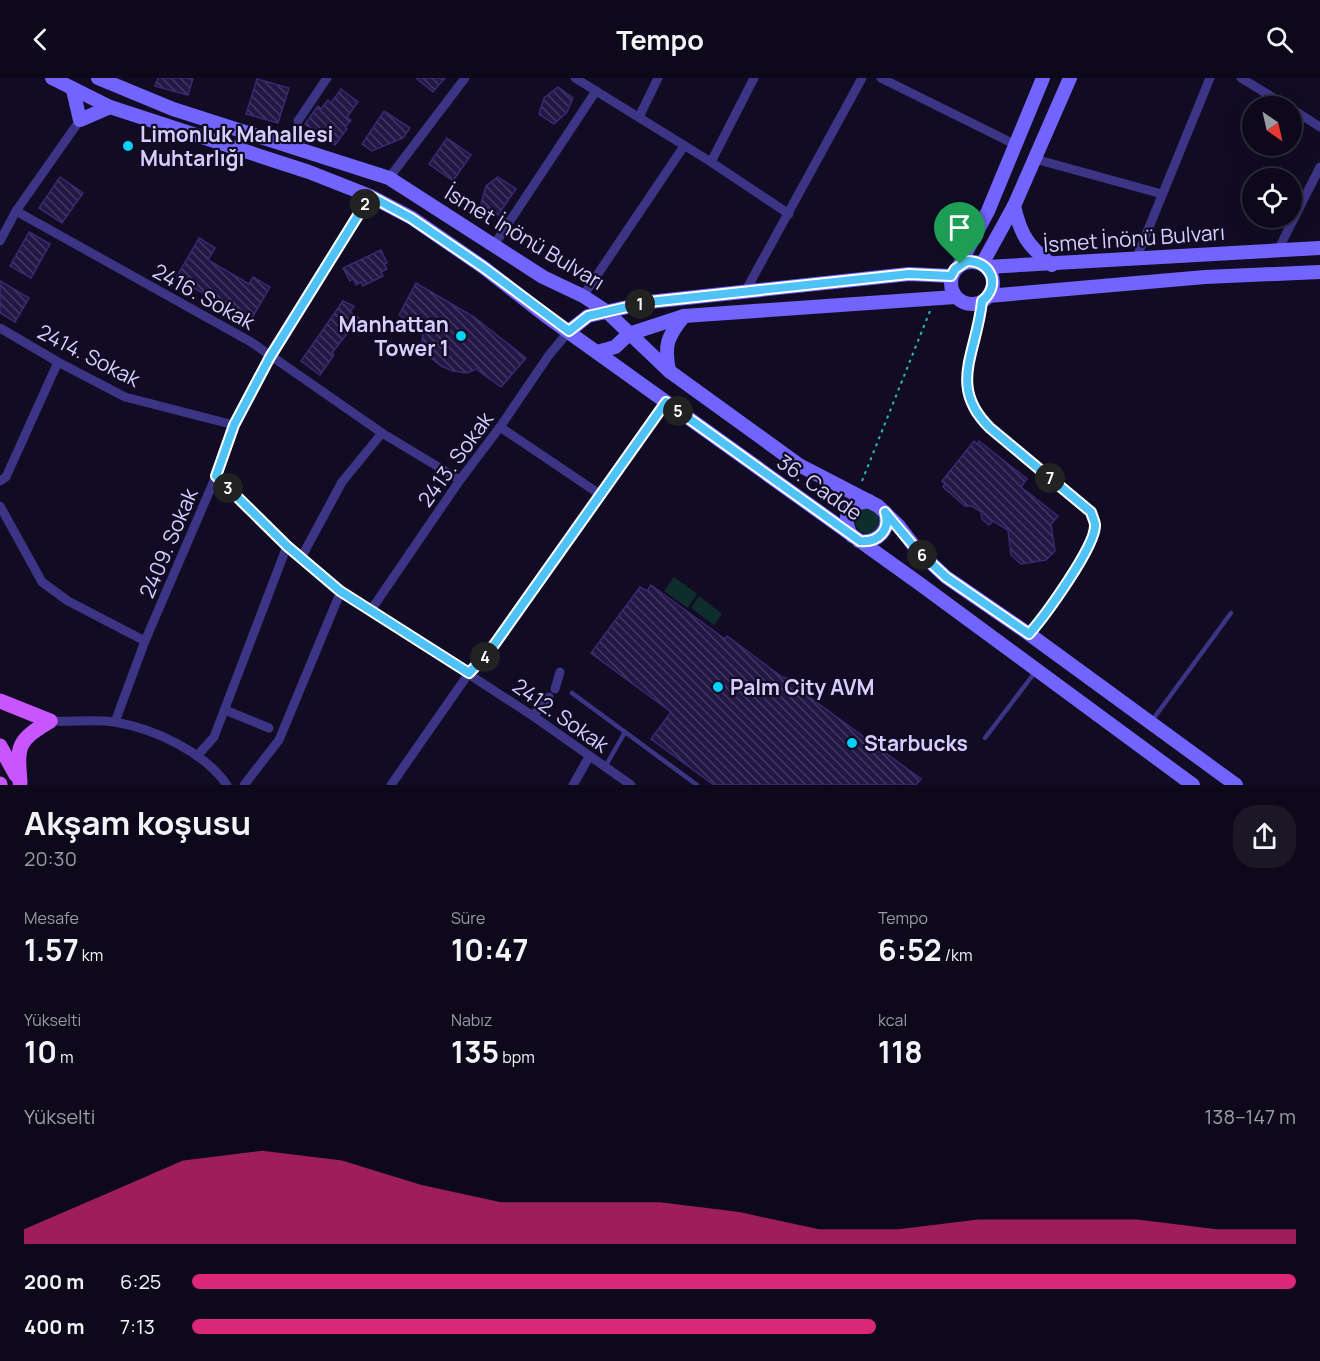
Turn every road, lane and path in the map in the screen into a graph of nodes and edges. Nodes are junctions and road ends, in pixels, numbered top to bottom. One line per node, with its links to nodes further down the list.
1 (52, 78): 14 (main road, İsmet İnönü Bulvarı)
2 (327, 78): 21 (street)
3 (465, 78): 28 (street)
4 (575, 78): 15 (street)
5 (658, 78): 19 (street)
6 (754, 78): 26 (street)
7 (862, 78): 33 (street)
8 (881, 78): 23 (street)
9 (1043, 78): 23 (main road)
10 (1070, 78): 25 (main road)
11 (1210, 78): 29 (street)
12 (1241, 78): 16 (street)
13 (103, 80): 28 (main road, İsmet İnönü Bulvarı)
14 (73, 90): 17 (main road, İsmet İnönü Bulvarı); 20 (main road)
15 (596, 91): 19 (street); 35 (street)
16 (1271, 96)
17 (110, 107): 20 (main road); 30 (main road, İsmet İnönü Bulvarı)
18 (1302, 116): 22 (street)
19 (639, 117): 24 (street)
20 (80, 120): 32 (street)
21 (298, 121)
22 (1320, 127)
23 (1014, 144): 39 (main road)
24 (684, 146): 26 (street); 45 (street)
25 (1035, 159): 29 (street); 31 (main road)
26 (711, 162): 33 (street)
27 (1320, 167): 37 (street)
28 (389, 178): 35 (main road, İsmet İnönü Bulvarı)
29 (1162, 194): 38 (street)
30 (370, 196): 52 (main road, İsmet İnönü Bulvarı); 55 (street, 2409. Sokak)
31 (1014, 206): 40 (main road); 41 (main road)
32 (16, 211): 34 (street); 55 (street, 2416. Sokak)
33 (789, 214): 44 (street)
34 (0, 241)
35 (494, 245): 45 (main road, İsmet İnönü Bulvarı)
36 (1320, 248): 37 (main road, İsmet İnönü Bulvarı)
37 (1278, 250): 38 (main road, İsmet İnönü Bulvarı)
38 (1136, 258): 41 (main road, İsmet İnönü Bulvarı)
39 (960, 264): 40 (main road); 43 (main road)
40 (984, 266): 41 (main road, İsmet İnönü Bulvarı); 48 (main road)
41 (1052, 266)
42 (1320, 272): 48 (main road, İsmet İnönü Bulvarı)
43 (951, 276): 44 (main road, İsmet İnönü Bulvarı); 46 (main road)
44 (746, 290): 49 (main road, İsmet İnönü Bulvarı)
45 (583, 296): 49 (main road, İsmet İnönü Bulvarı)
46 (955, 297): 47 (main road); 48 (main road)
47 (935, 299): 50 (main road); 65 (path)
48 (985, 299): 76 (street)
49 (606, 311): 52 (main road); 53 (main road)
50 (684, 316): 53 (main road); 57 (main road)
51 (0, 328): 56 (street, 2414. Sokak)
52 (569, 331): 54 (main road, İsmet İnönü Bulvarı); 60 (street, 2413. Sokak)
53 (629, 334): 54 (main road); 57 (main road)
54 (597, 352): 58 (main road, 36. Cadde)
55 (270, 357): 59 (street, 2409. Sokak); 61 (street, 2416. Sokak)
56 (58, 362): 59 (street, 2414. Sokak); 64 (street)
57 (669, 371): 67 (main road)
58 (666, 402): 66 (street); 70 (main road, 36. Cadde)
59 (234, 425): 62 (street, 2409. Sokak)
60 (501, 427): 63 (street, 2413. Sokak); 66 (street)
61 (382, 433): 63 (street, 2416. Sokak); 72 (street)
62 (216, 476): 71 (street, 2412. Sokak); 77 (street, 2409. Sokak)
63 (460, 480): 74 (street, 2413. Sokak)
64 (0, 481)
65 (862, 481)
66 (601, 495): 80 (street)
67 (870, 501): 69 (main road); 70 (main road)
68 (0, 506): 77 (street)
69 (885, 512): 70 (main road); 76 (main road)
70 (856, 538): 78 (main road, 36. Cadde)
71 (287, 546): 72 (street, 2412. Sokak); 85 (street)
72 (302, 558): 73 (street, 2412. Sokak)
73 (340, 591): 74 (street, 2412. Sokak); 99 (street)
74 (372, 610): 80 (street, 2412. Sokak)
75 (1231, 613): 89 (lane)
76 (1029, 634): 89 (main road)
77 (145, 641): 88 (street, 2409. Sokak)
78 (1036, 671): 92 (lane); 104 (main road, 36. Cadde)
79 (560, 672): 81 (street)
80 (469, 673): 86 (street, 2412. Sokak); 100 (street)
81 (555, 689)
82 (572, 693): 91 (lane)
83 (549, 697): 86 (street)
84 (0, 701): 87 (main road)
85 (225, 710): 90 (street); 94 (street)
86 (533, 716): 95 (street, 2412. Sokak)
87 (50, 722): 88 (street); 97 (main road)
88 (115, 722): 94 (street)
89 (1151, 723): 105 (main road)
90 (269, 728)
91 (625, 732): 96 (lane); 103 (lane)
92 (985, 738)
93 (0, 746): 97 (main road)
94 (197, 756): 98 (street)
95 (589, 757): 96 (street, 2412. Sokak); 101 (street)
96 (605, 767): 102 (street, 2412. Sokak)
97 (21, 783)
98 (227, 785)
99 (244, 785)
100 (391, 785)
101 (573, 785)
102 (631, 785)
103 (697, 785)
104 (1193, 785)
105 (1236, 785)

